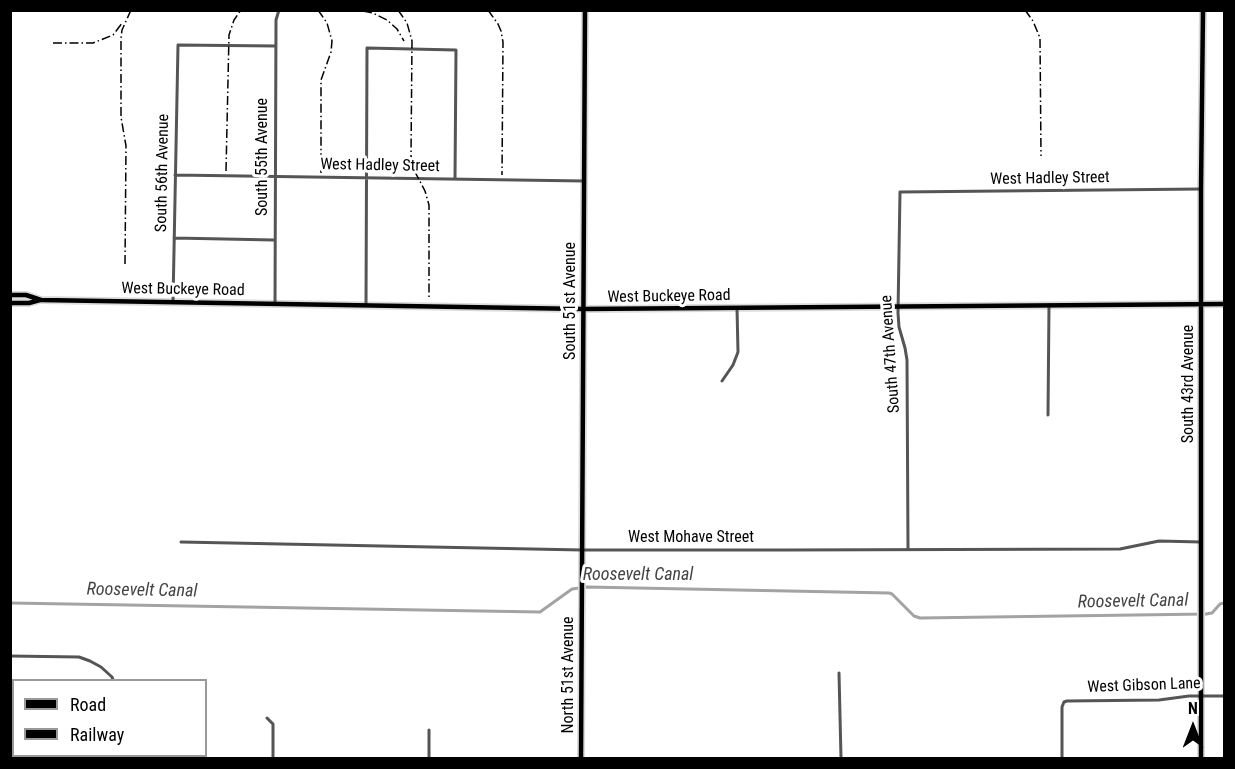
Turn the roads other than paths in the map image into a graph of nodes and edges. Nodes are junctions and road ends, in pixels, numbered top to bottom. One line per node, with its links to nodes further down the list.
1 (279, 10): 4 (street, South 55th Avenue)
2 (585, 10): 9 (main road, South 51st Avenue)
3 (1203, 10): 10 (main road, South 43rd Avenue)
4 (276, 46): 5 (street, South 56th Avenue); 6 (street, South 55th Avenue)
5 (175, 175): 6 (street, West Hadley Street); 12 (street, South 56th Avenue)
6 (275, 177): 7 (street, West Hadley Street); 13 (street, South 55th Avenue)
7 (367, 178): 8 (street, West Hadley Street); 8 (street); 22 (street)
8 (455, 179): 9 (street, West Hadley Street)
9 (584, 181): 25 (main road, South 51st Avenue)
10 (1201, 189): 11 (street, West Hadley Street); 19 (main road, South 43rd Avenue)
11 (900, 192): 23 (street, South 47th Avenue)
12 (174, 238): 13 (street); 16 (street, South 56th Avenue)
13 (275, 240): 18 (street, South 55th Avenue)
14 (10, 295): 15 (main road, West Buckeye Road)
15 (41, 300): 16 (main road, West Buckeye Road); 17 (main road, West Buckeye Road)
16 (173, 302): 18 (main road, West Buckeye Road)
17 (10, 303)
18 (275, 304): 22 (main road, West Buckeye Road)
19 (1201, 304): 20 (main road, West Buckeye Road); 21 (main road, West Buckeye Road); 29 (main road, South 43rd Avenue)
20 (1224, 304)
21 (1049, 305): 23 (main road, West Buckeye Road); 27 (street)
22 (366, 306): 25 (main road, West Buckeye Road)
23 (898, 306): 24 (main road, West Buckeye Road); 30 (street, South 47th Avenue)
24 (737, 308): 25 (main road, West Buckeye Road); 26 (street)
25 (583, 309): 31 (main road, South 51st Avenue)
26 (722, 381)
27 (1048, 415)
28 (181, 542): 31 (street, West Mohave Street)
29 (1201, 542): 30 (street, West Mohave Street); 36 (main road, South 43rd Avenue)
30 (908, 549): 31 (street, West Mohave Street)
31 (582, 550): 32 (main road, South 51st Avenue)
32 (582, 592): 42 (main road, North 51st Avenue)
33 (10, 656): 35 (street)
34 (839, 673): 43 (street)
35 (112, 679)
36 (1201, 696): 37 (street, West Gibson Lane); 44 (street, West Gibson Lane); 45 (main road, South 43rd Avenue)
37 (1224, 696)
38 (267, 718): 40 (street)
39 (429, 730): 41 (street)
40 (273, 759)
41 (429, 759)
42 (581, 759)
43 (841, 759)
44 (1062, 759)
45 (1201, 759)

